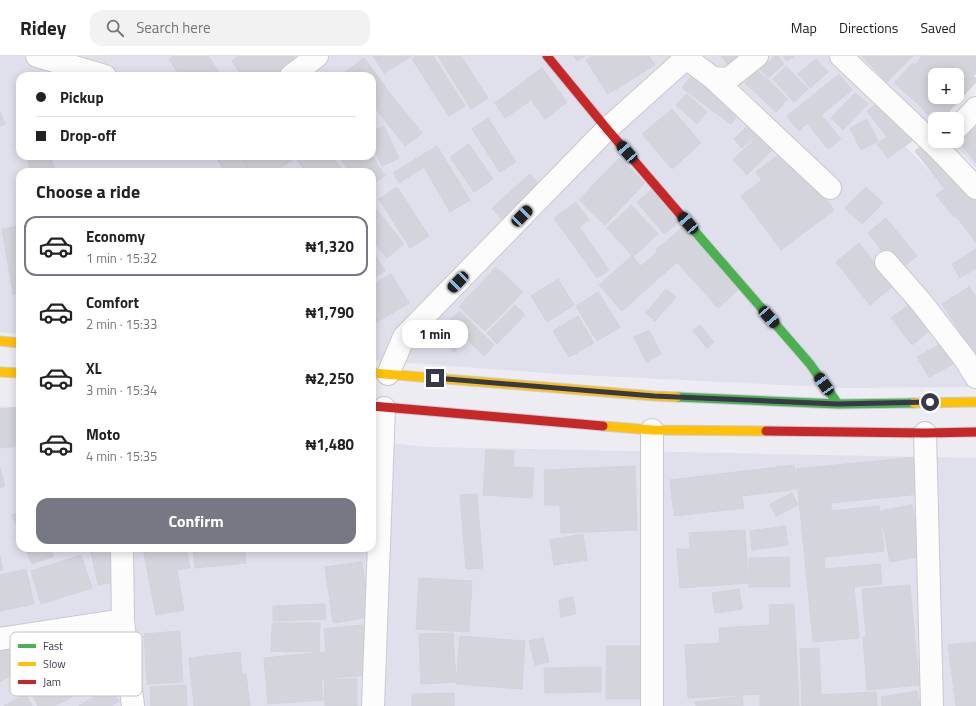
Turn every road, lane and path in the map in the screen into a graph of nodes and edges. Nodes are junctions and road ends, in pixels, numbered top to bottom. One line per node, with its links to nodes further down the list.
1 (37, 56): 7 (street)
2 (317, 56): 8 (street)
3 (546, 56): 12 (main road)
4 (758, 56): 9 (street)
5 (841, 56): 13 (street)
6 (685, 57): 9 (street); 12 (street)
7 (91, 72)
8 (296, 72)
9 (713, 78): 15 (street)
10 (976, 108): 11 (street)
11 (964, 121)
12 (607, 129): 22 (street); 25 (main road)
13 (928, 132)
14 (945, 148): 16 (street)
15 (830, 188)
16 (976, 188)
17 (886, 262): 23 (street)
18 (0, 341): 19 (main road)
19 (16, 343)
20 (0, 372): 21 (main road)
21 (16, 373)
22 (380, 373): 25 (main road)
23 (976, 377)
24 (976, 402): 25 (main road)
25 (838, 404)
26 (378, 407): 27 (main road); 30 (street)
27 (652, 430): 29 (main road); 41 (street)
28 (976, 432): 29 (main road)
29 (925, 433): 42 (street)
30 (376, 507)
31 (122, 552): 33 (street)
32 (375, 552): 40 (street)
33 (124, 620): 34 (street); 35 (street)
34 (46, 632)
35 (125, 632)
36 (10, 637): 37 (street)
37 (0, 639)
38 (132, 696): 39 (street)
39 (133, 706)
40 (372, 706)
41 (652, 706)
42 (932, 706)

